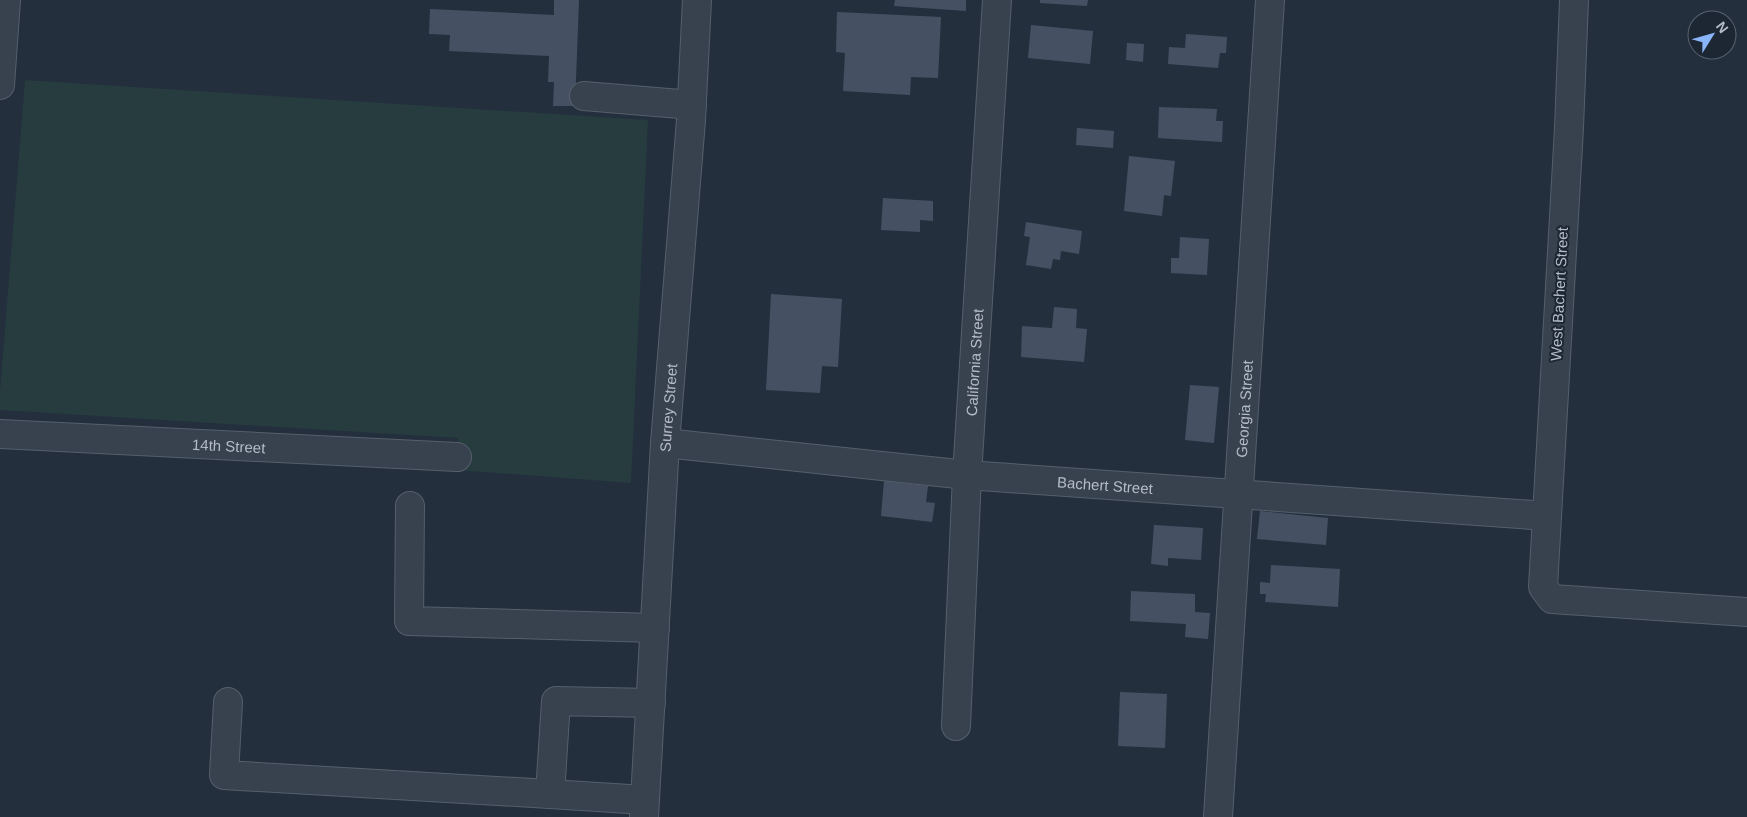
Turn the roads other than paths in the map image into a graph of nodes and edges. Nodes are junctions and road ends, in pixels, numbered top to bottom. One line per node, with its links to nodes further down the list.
1 (6, 0): 6 (street)
2 (697, 0): 8 (street, Surrey Street)
3 (997, 0): 12 (street, California Street)
4 (1270, 0): 13 (street, Georgia Street)
5 (1574, 0): 15 (street, West Bachert Street)
6 (0, 85)
7 (584, 96): 8 (street)
8 (692, 105): 10 (street, Surrey Street)
9 (0, 434): 11 (street, 14th Street)
10 (665, 443): 12 (street, Bachert Street); 17 (street, Surrey Street)
11 (457, 457)
12 (967, 475): 13 (street, Bachert Street); 20 (street, California Street)
13 (1238, 493): 15 (street, Bachert Street); 23 (street, Georgia Street)
14 (410, 506): 17 (street)
15 (1547, 516): 16 (street, West Bachert Street)
16 (1747, 612)
17 (655, 628): 19 (street, Surrey Street)
18 (228, 702): 21 (street)
19 (651, 703): 21 (street); 22 (street, Surrey Street)
20 (956, 726)
21 (550, 794): 22 (street)
22 (645, 809)
23 (1218, 817)

